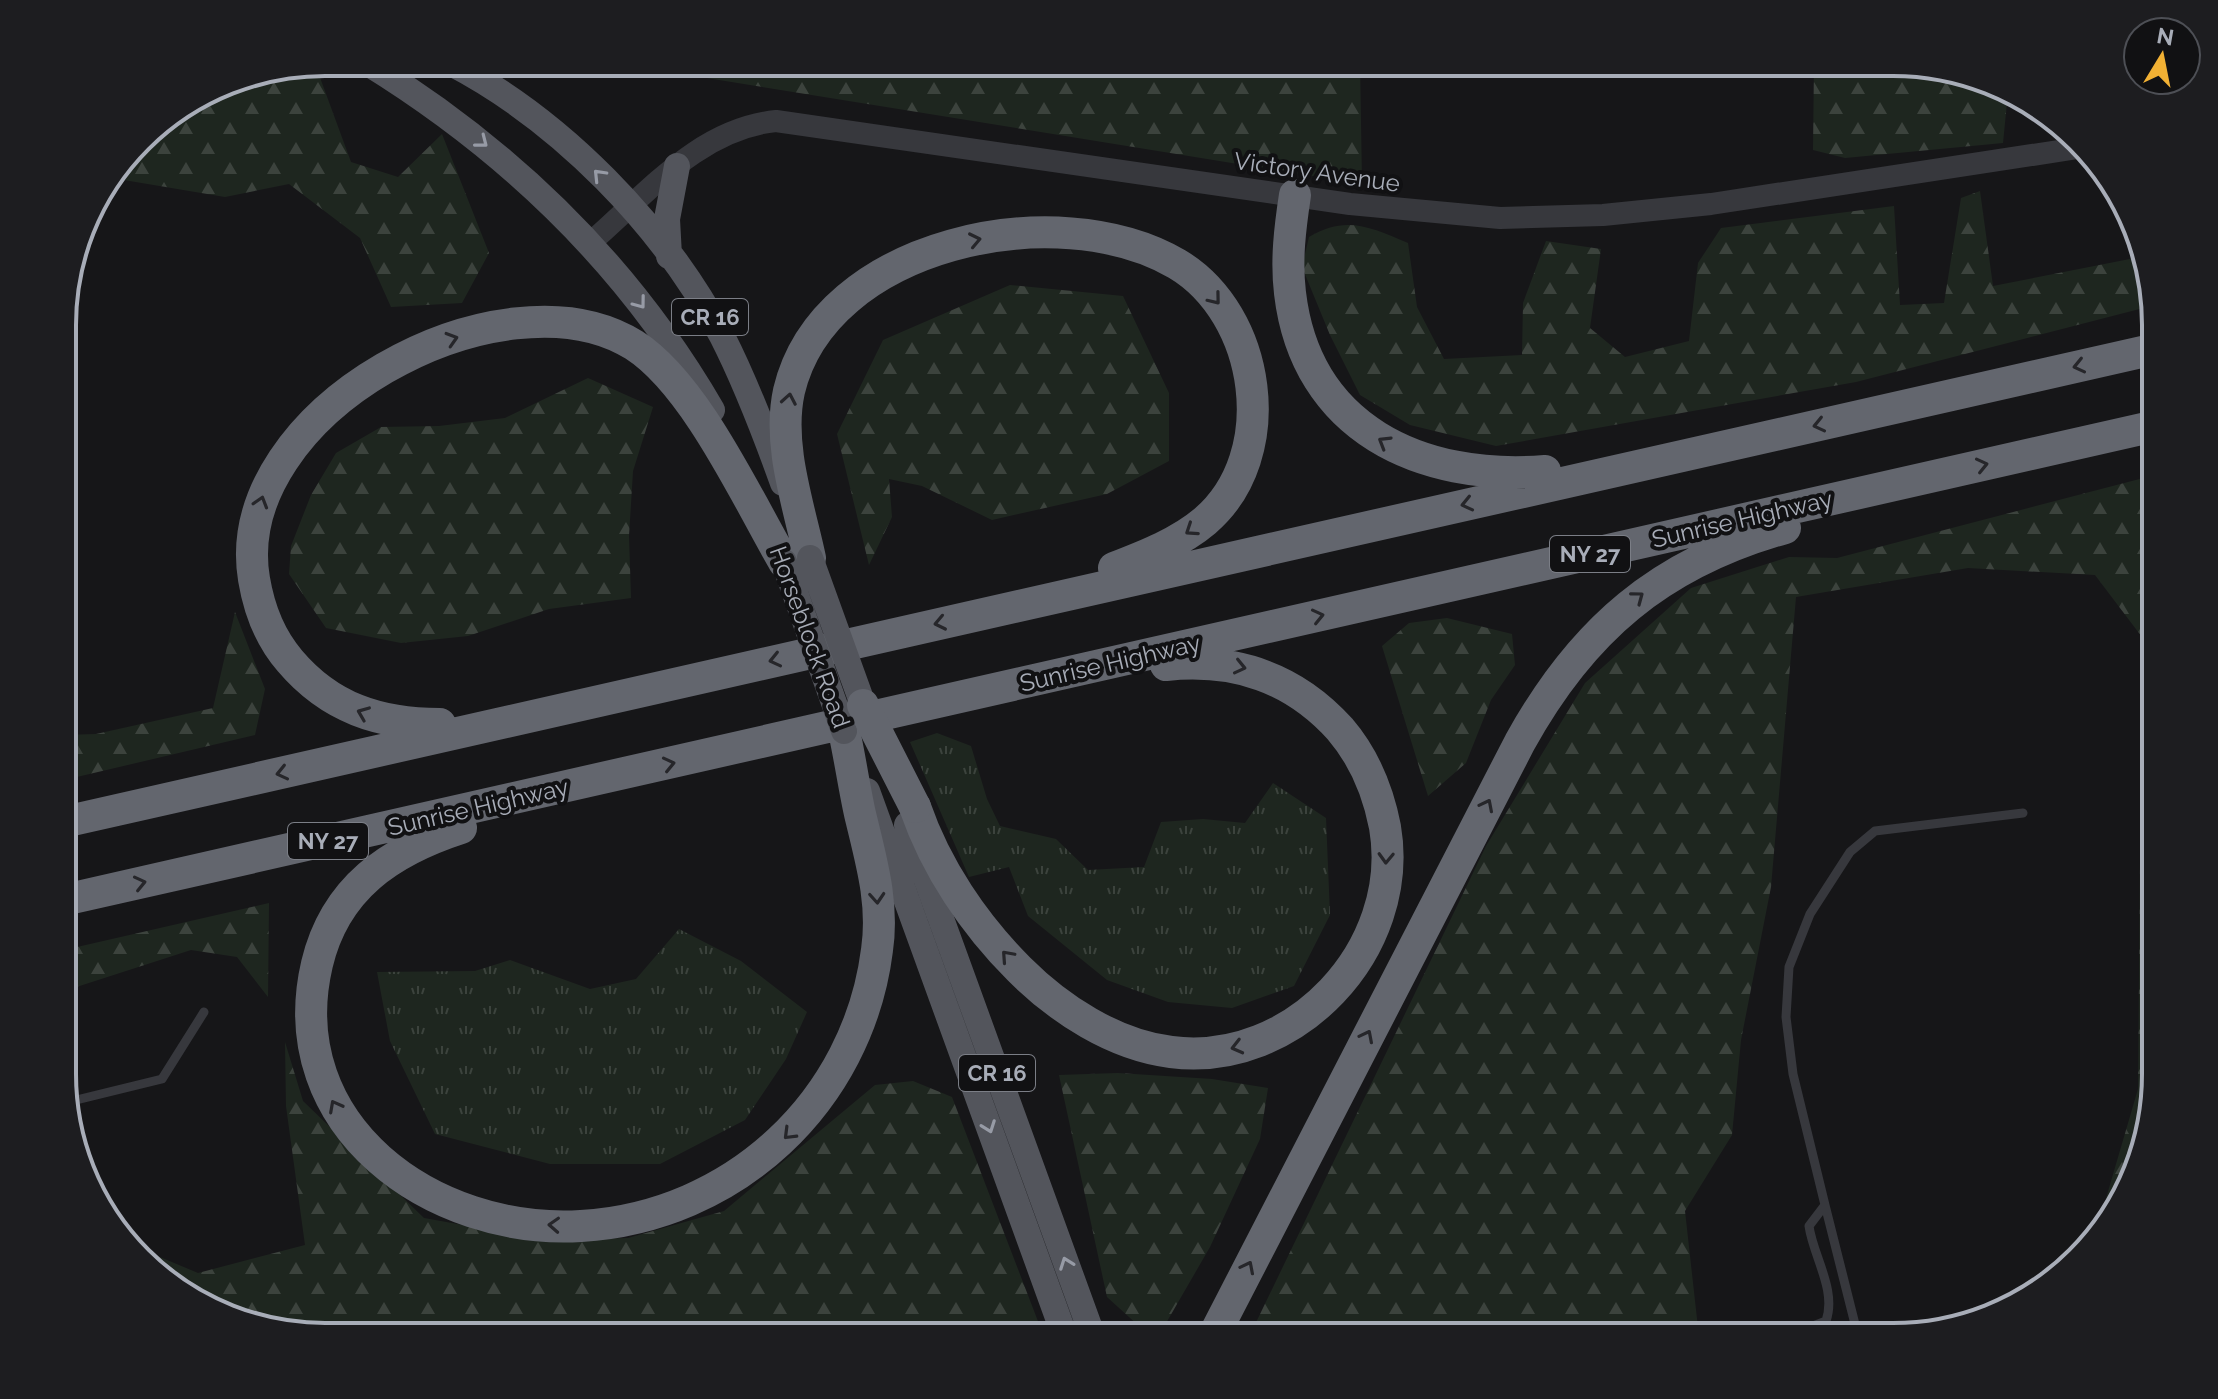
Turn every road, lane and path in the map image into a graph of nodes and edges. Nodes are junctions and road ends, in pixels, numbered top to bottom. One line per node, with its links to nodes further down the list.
1 (388, 77): 7 (main road, Horseblock Road / CR 16, one-way to 7)
2 (471, 77): 6 (main road, Horseblock Road / CR 16, one-way to 2)
3 (2068, 149): 5 (street, Victory Avenue)
4 (677, 166): 5 (street, Victory Avenue); 6 (street, Victory Avenue); 8 (main road)
5 (1295, 195): 11 (highway, one-way to 5)
6 (631, 209): 7 (street, Victory Avenue); 8 (main road, Horseblock Road / CR 16)
7 (590, 243): 13 (main road, Horseblock Road / CR 16, one-way to 13)
8 (669, 256): 13 (main road, Horseblock Road / CR 16)
9 (2141, 352): 11 (highway, one-way to 11)
10 (2141, 429): 12 (highway, Sunrise Highway / NY 27, one-way to 10)
11 (1652, 462): 14 (highway, one-way to 14)
12 (1937, 475): 15 (highway, Sunrise Highway / NY 27, one-way to 12); 27 (highway, one-way to 12)
13 (797, 560): 14 (highway, one-way to 14); 16 (main road, Horseblock Road / CR 16, bridge); 17 (highway, one-way to 13); 18 (main road, Horseblock Road / CR 16, bridge)
14 (981, 614): 17 (highway, one-way to 17)
15 (1024, 683): 19 (highway, Sunrise Highway / NY 27, one-way to 15); 21 (highway, one-way to 21)
16 (863, 705): 21 (highway, bridge)
17 (495, 724): 22 (highway, one-way to 22)
18 (844, 731): 21 (highway)
19 (593, 781): 21 (highway, one-way to 19); 23 (highway, Sunrise Highway / NY 27, one-way to 19)
20 (2023, 813): 26 (lane)
21 (889, 814): 30 (main road, CR 16, one-way to 30); 31 (main road, CR 16, one-way to 21)
22 (76, 819)
23 (76, 897)
24 (204, 1012): 25 (lane)
25 (78, 1100)
26 (1825, 1205): 28 (lane); 29 (lane)
27 (1221, 1322)
28 (1823, 1322)
29 (1854, 1322)
30 (1060, 1323)
31 (1087, 1323)

